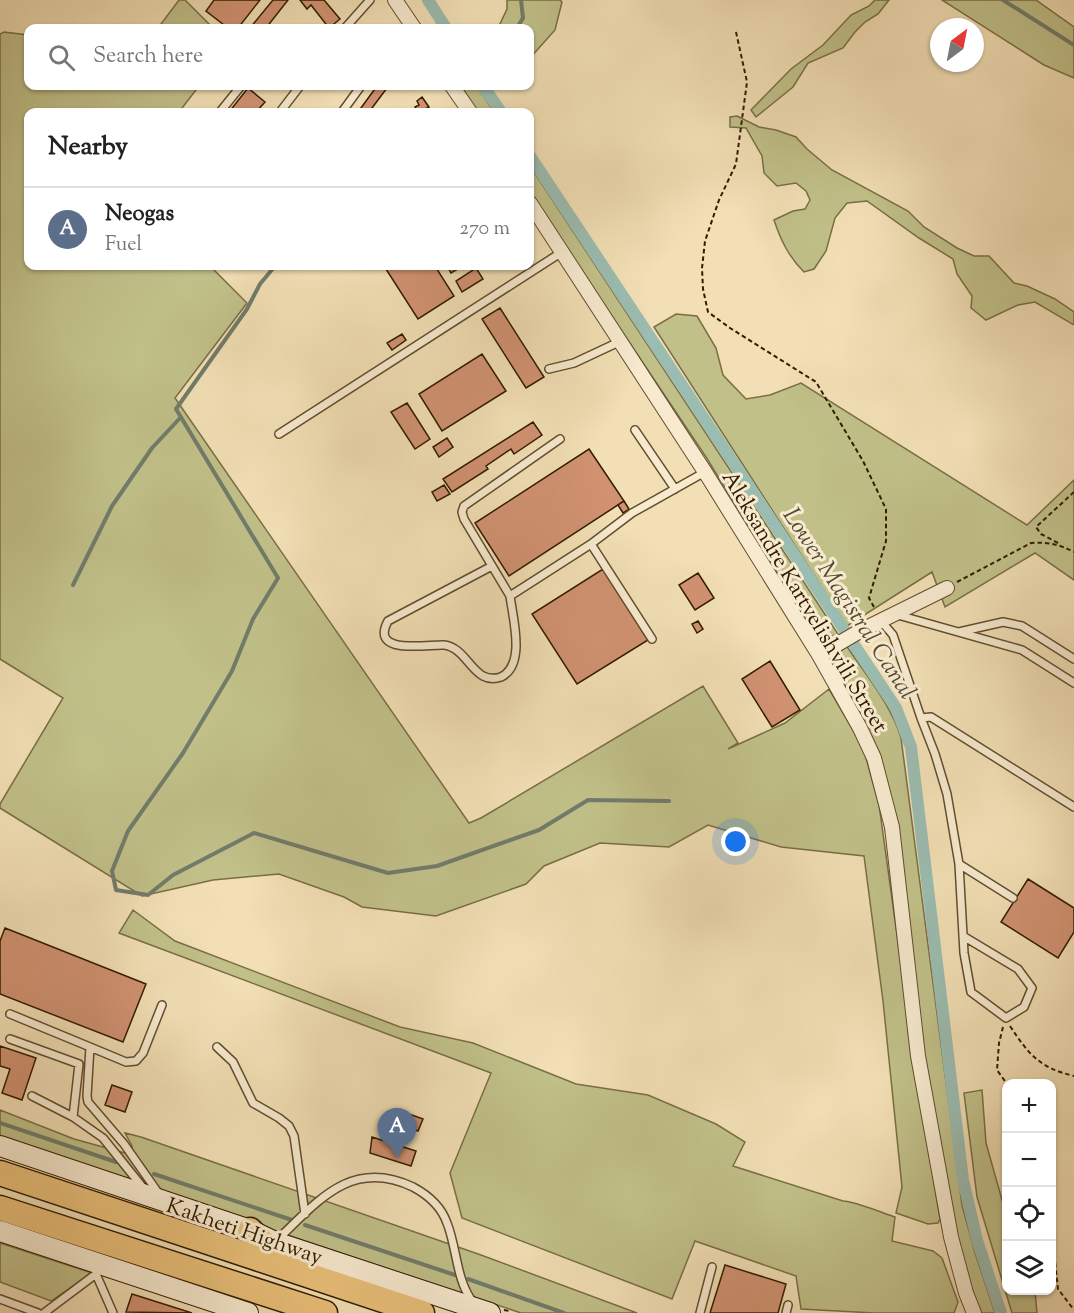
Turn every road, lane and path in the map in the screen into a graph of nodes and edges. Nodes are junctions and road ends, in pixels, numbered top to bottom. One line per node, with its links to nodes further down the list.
1 (370, 0): 3 (lane)
2 (395, 0): 4 (street)
3 (349, 24)
4 (411, 24)
5 (736, 32): 31 (path)
6 (237, 90): 10 (lane)
7 (297, 90): 11 (lane)
8 (357, 90): 12 (lane)
9 (455, 90): 13 (street)
10 (223, 108)
11 (285, 108)
12 (345, 108)
13 (467, 108)
14 (534, 209): 15 (street, Aleksandre Kartvelishvili Street)
15 (562, 252): 16 (street, Aleksandre Kartvelishvili Street); 19 (lane)
16 (621, 341): 17 (lane); 21 (street, Aleksandre Kartvelishvili Street)
17 (549, 369)
18 (635, 430): 22 (lane)
19 (279, 434)
20 (560, 439): 27 (lane)
21 (705, 472): 22 (lane); 34 (street, Aleksandre Kartvelishvili Street)
22 (675, 489): 24 (lane)
23 (1074, 492): 25 (path)
24 (591, 544): 29 (lane); 33 (lane)
25 (1061, 545): 26 (path); 28 (path)
26 (1074, 552)
27 (492, 566): 29 (lane); 29 (lane)
28 (947, 588): 30 (street)
29 (510, 596)
30 (895, 614): 31 (street); 32 (lane)
31 (881, 621): 34 (street); 37 (lane)
32 (959, 632): 35 (lane); 36 (lane)
33 (652, 639)
34 (825, 652): 76 (street, Aleksandre Kartvelishvili Street)
35 (1074, 659)
36 (1074, 683)
37 (921, 718): 38 (lane); 39 (lane)
38 (1074, 807)
39 (958, 864): 40 (lane); 41 (lane)
40 (1013, 898)
41 (963, 936): 44 (lane); 44 (lane)
42 (162, 1005): 46 (lane)
43 (10, 1014): 46 (lane)
44 (1006, 1018): 48 (path); 49 (path)
45 (10, 1039): 51 (lane)
46 (90, 1047): 54 (lane)
47 (217, 1047): 56 (lane)
48 (1074, 1076)
49 (1004, 1079)
50 (33, 1096): 51 (lane)
51 (73, 1117): 54 (lane)
52 (0, 1146): 54 (street, Kakheti Highway)
53 (0, 1173): 63 (highway, Kakheti Highway)
54 (157, 1199): 57 (street, Kakheti Highway)
55 (0, 1208): 72 (highway)
56 (305, 1214): 60 (lane); 67 (lane)
57 (250, 1230): 60 (street, Kakheti Highway); 63 (highway)
58 (0, 1231): 62 (street)
59 (1053, 1241): 66 (path)
60 (275, 1242): 67 (street, Kakheti Highway)
61 (712, 1267): 74 (lane)
62 (98, 1269): 69 (lane); 70 (lane); 71 (street)
63 (289, 1269): 73 (highway, Kakheti Highway)
64 (0, 1299): 68 (lane)
65 (789, 1305): 75 (lane)
66 (1074, 1310)
67 (496, 1311)
68 (38, 1313)
69 (44, 1313)
70 (113, 1313)
71 (248, 1313)
72 (325, 1313)
73 (422, 1313)
74 (700, 1313)
75 (786, 1313)
76 (974, 1313)

